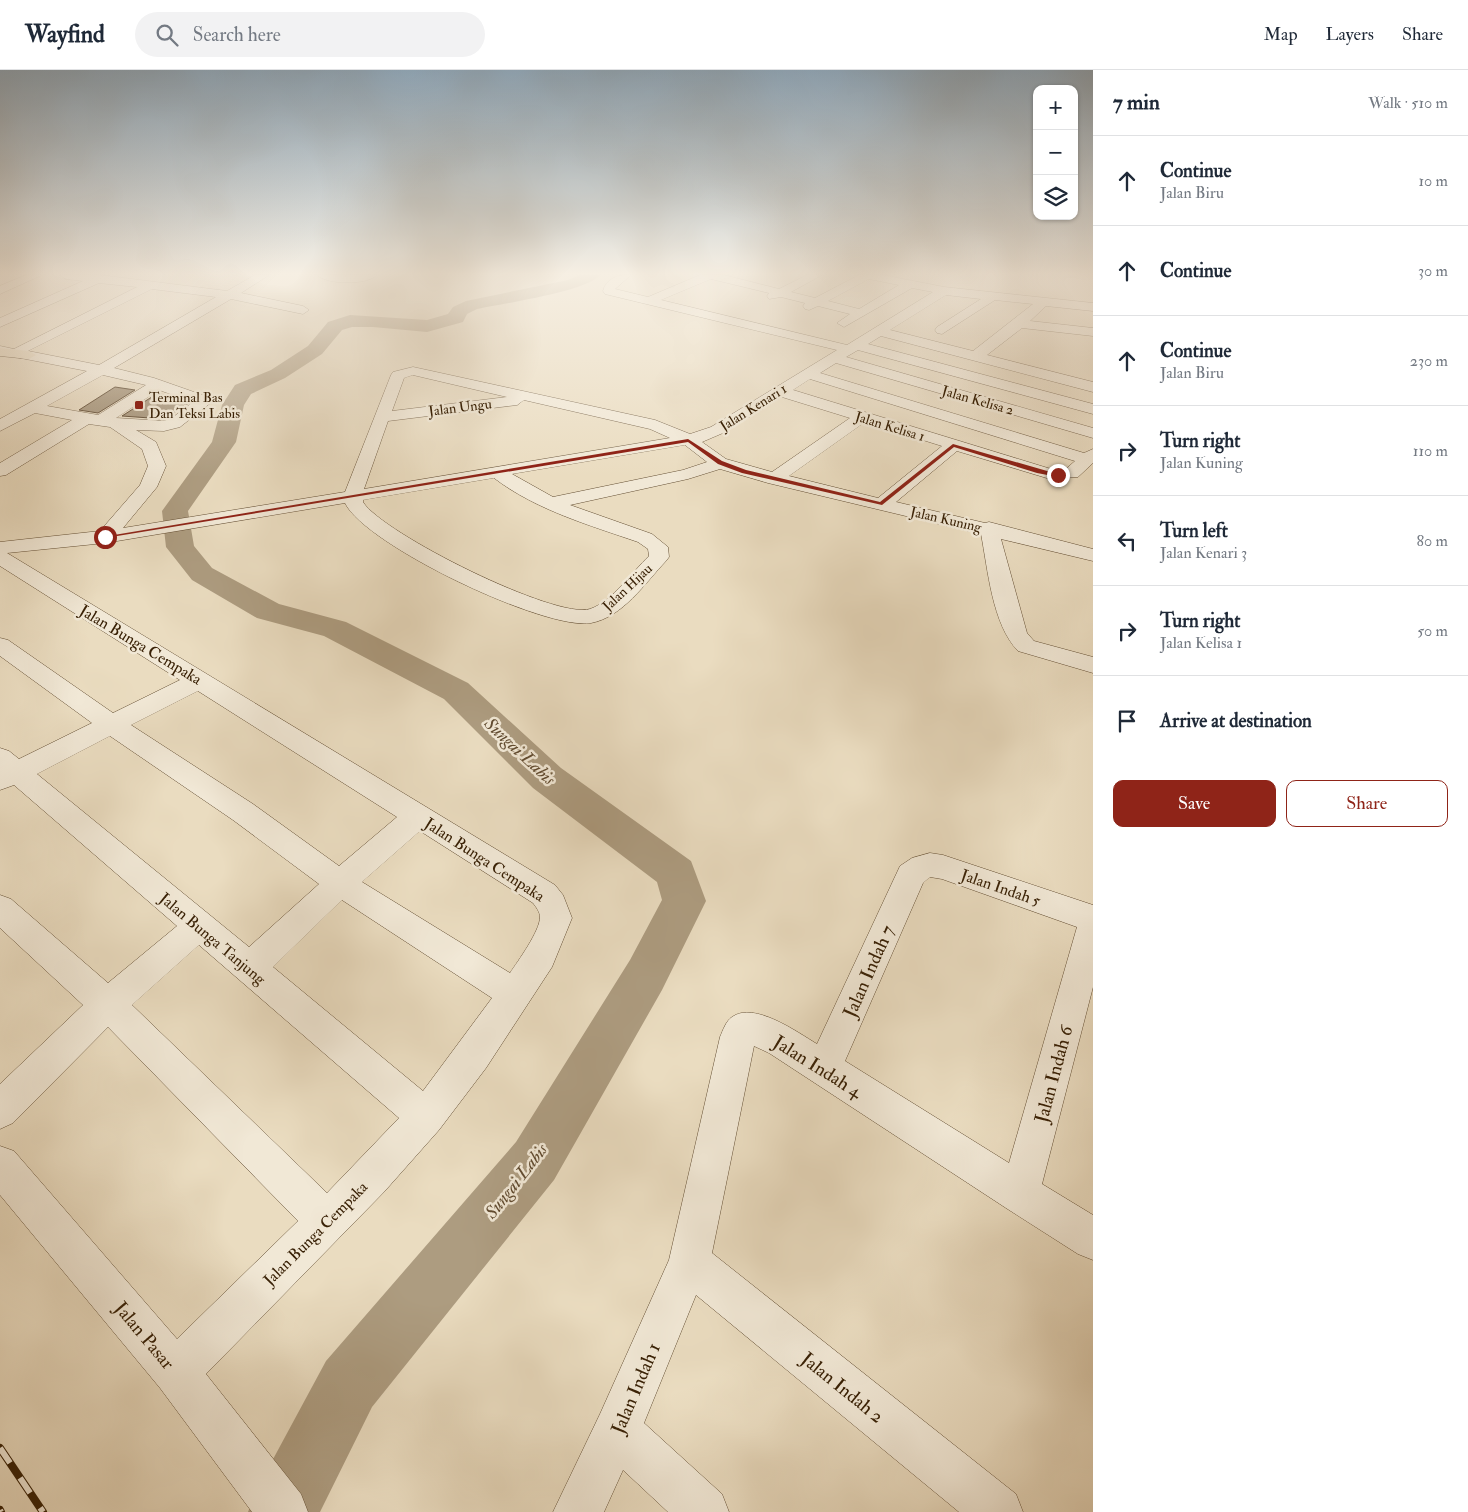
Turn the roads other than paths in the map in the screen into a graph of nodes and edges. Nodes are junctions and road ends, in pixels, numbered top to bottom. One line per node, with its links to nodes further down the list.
1 (43, 342): 10 (street)
2 (149, 342): 14 (street)
3 (823, 342): 8 (street)
4 (860, 342): 8 (street, Jalan Kenari 1)
5 (923, 342): 11 (street)
6 (994, 342): 11 (street)
7 (0, 345): 10 (street)
8 (852, 347): 12 (street, Jalan Kenari 1); 17 (street)
9 (0, 351): 10 (highway)
10 (25, 352): 14 (street)
11 (976, 356): 13 (street)
12 (834, 358): 15 (street, Jalan Kenari 1); 23 (street, Jalan Kelisa 2)
13 (1013, 366): 17 (street); 18 (street)
14 (105, 368): 16 (street); 25 (street)
15 (808, 374): 20 (street, Jalan Kenari 1); 29 (street)
16 (122, 375): 19 (street); 21 (street)
17 (994, 382): 23 (street); 26 (street)
18 (1093, 387)
19 (97, 390)
20 (780, 391): 30 (street, Jalan Kelisa 1); 37 (street, Jalan Kenari 1)
21 (171, 395): 31 (street); 32 (street); 32 (street)
22 (538, 397): 28 (street, Jalan Ungu); 28 (street, Jalan Kuning); 34 (street, Jalan Kuning)
23 (969, 398): 29 (street); 35 (street, Jalan Kelisa 2)
24 (81, 399): 27 (street)
25 (33, 408): 27 (street); 33 (street)
26 (1093, 409)
27 (58, 413): 31 (street)
28 (382, 417): 45 (street, Jalan Kuning)
29 (948, 417): 36 (street); 39 (street)
30 (862, 418): 36 (street, Jalan Kelisa 1); 43 (street)
31 (106, 421): 32 (street); 41 (street); 50 (street)
32 (145, 425)
33 (0, 426)
34 (666, 429): 37 (street, Jalan Kuning); 45 (street)
35 (1093, 433)
36 (923, 436): 38 (street, Jalan Kelisa 1)
37 (688, 440): 40 (street, Jalan Kuning); 42 (street, Jalan Kenari 1)
38 (953, 446): 39 (street, Jalan Kelisa 1); 48 (street)
39 (1090, 456)
40 (720, 462): 43 (street, Jalan Kuning); 47 (street)
41 (0, 471)
42 (498, 472): 44 (street, Jalan Hijau); 45 (street, Jalan Kenari 1)
43 (774, 479): 48 (street, Jalan Kuning)
44 (515, 486): 46 (street); 47 (street, Jalan Hijau)
45 (363, 500): 47 (street, Jalan Hijau); 50 (street)
46 (428, 501)
47 (553, 503)
48 (882, 504): 49 (street, Jalan Kuning)
49 (989, 528): 54 (street, Jalan Kuning); 56 (street)
50 (105, 537): 53 (street)
51 (0, 539): 53 (street)
52 (0, 548): 53 (street)
53 (10, 550): 57 (street, Jalan Bunga Cempaka)
54 (1093, 554)
55 (0, 645): 58 (street)
56 (1093, 665)
57 (200, 680): 58 (street); 60 (street, Jalan Bunga Cempaka)
58 (112, 725): 59 (street); 62 (street)
59 (6, 770): 66 (street, Jalan Bunga Tanjung)
60 (418, 816): 62 (street); 68 (street, Jalan Bunga Cempaka)
61 (912, 875): 64 (street, Jalan Indah 5); 70 (street, Jalan Indah 7)
62 (340, 883): 67 (street); 68 (street)
63 (0, 908): 69 (street)
64 (1093, 918)
65 (1093, 925): 74 (street, Jalan Indah 6)
66 (199, 926): 67 (street, Jalan Bunga Tanjung); 69 (street)
67 (249, 968): 72 (street, Jalan Bunga Tanjung)
68 (516, 994): 72 (street, Jalan Bunga Cempaka)
69 (108, 1004): 71 (street); 75 (street)
70 (824, 1068): 74 (street, Jalan Indah 4); 77 (street, Jalan Indah 4)
71 (0, 1110)
72 (426, 1118): 75 (street, Jalan Bunga Cempaka)
73 (0, 1165): 78 (street, Jalan Pasar)
74 (1020, 1194): 76 (street, Jalan Indah 4)
75 (327, 1222): 78 (street, Jalan Bunga Cempaka)
76 (1093, 1239)
77 (689, 1262): 79 (street, Jalan Indah 1); 83 (street, Jalan Indah 2)
78 (176, 1372): 80 (street, Jalan Pasar)
79 (617, 1431): 81 (street, Jalan Indah 1); 82 (street)
80 (283, 1512)
81 (578, 1512)
82 (704, 1512)
83 (998, 1512)

